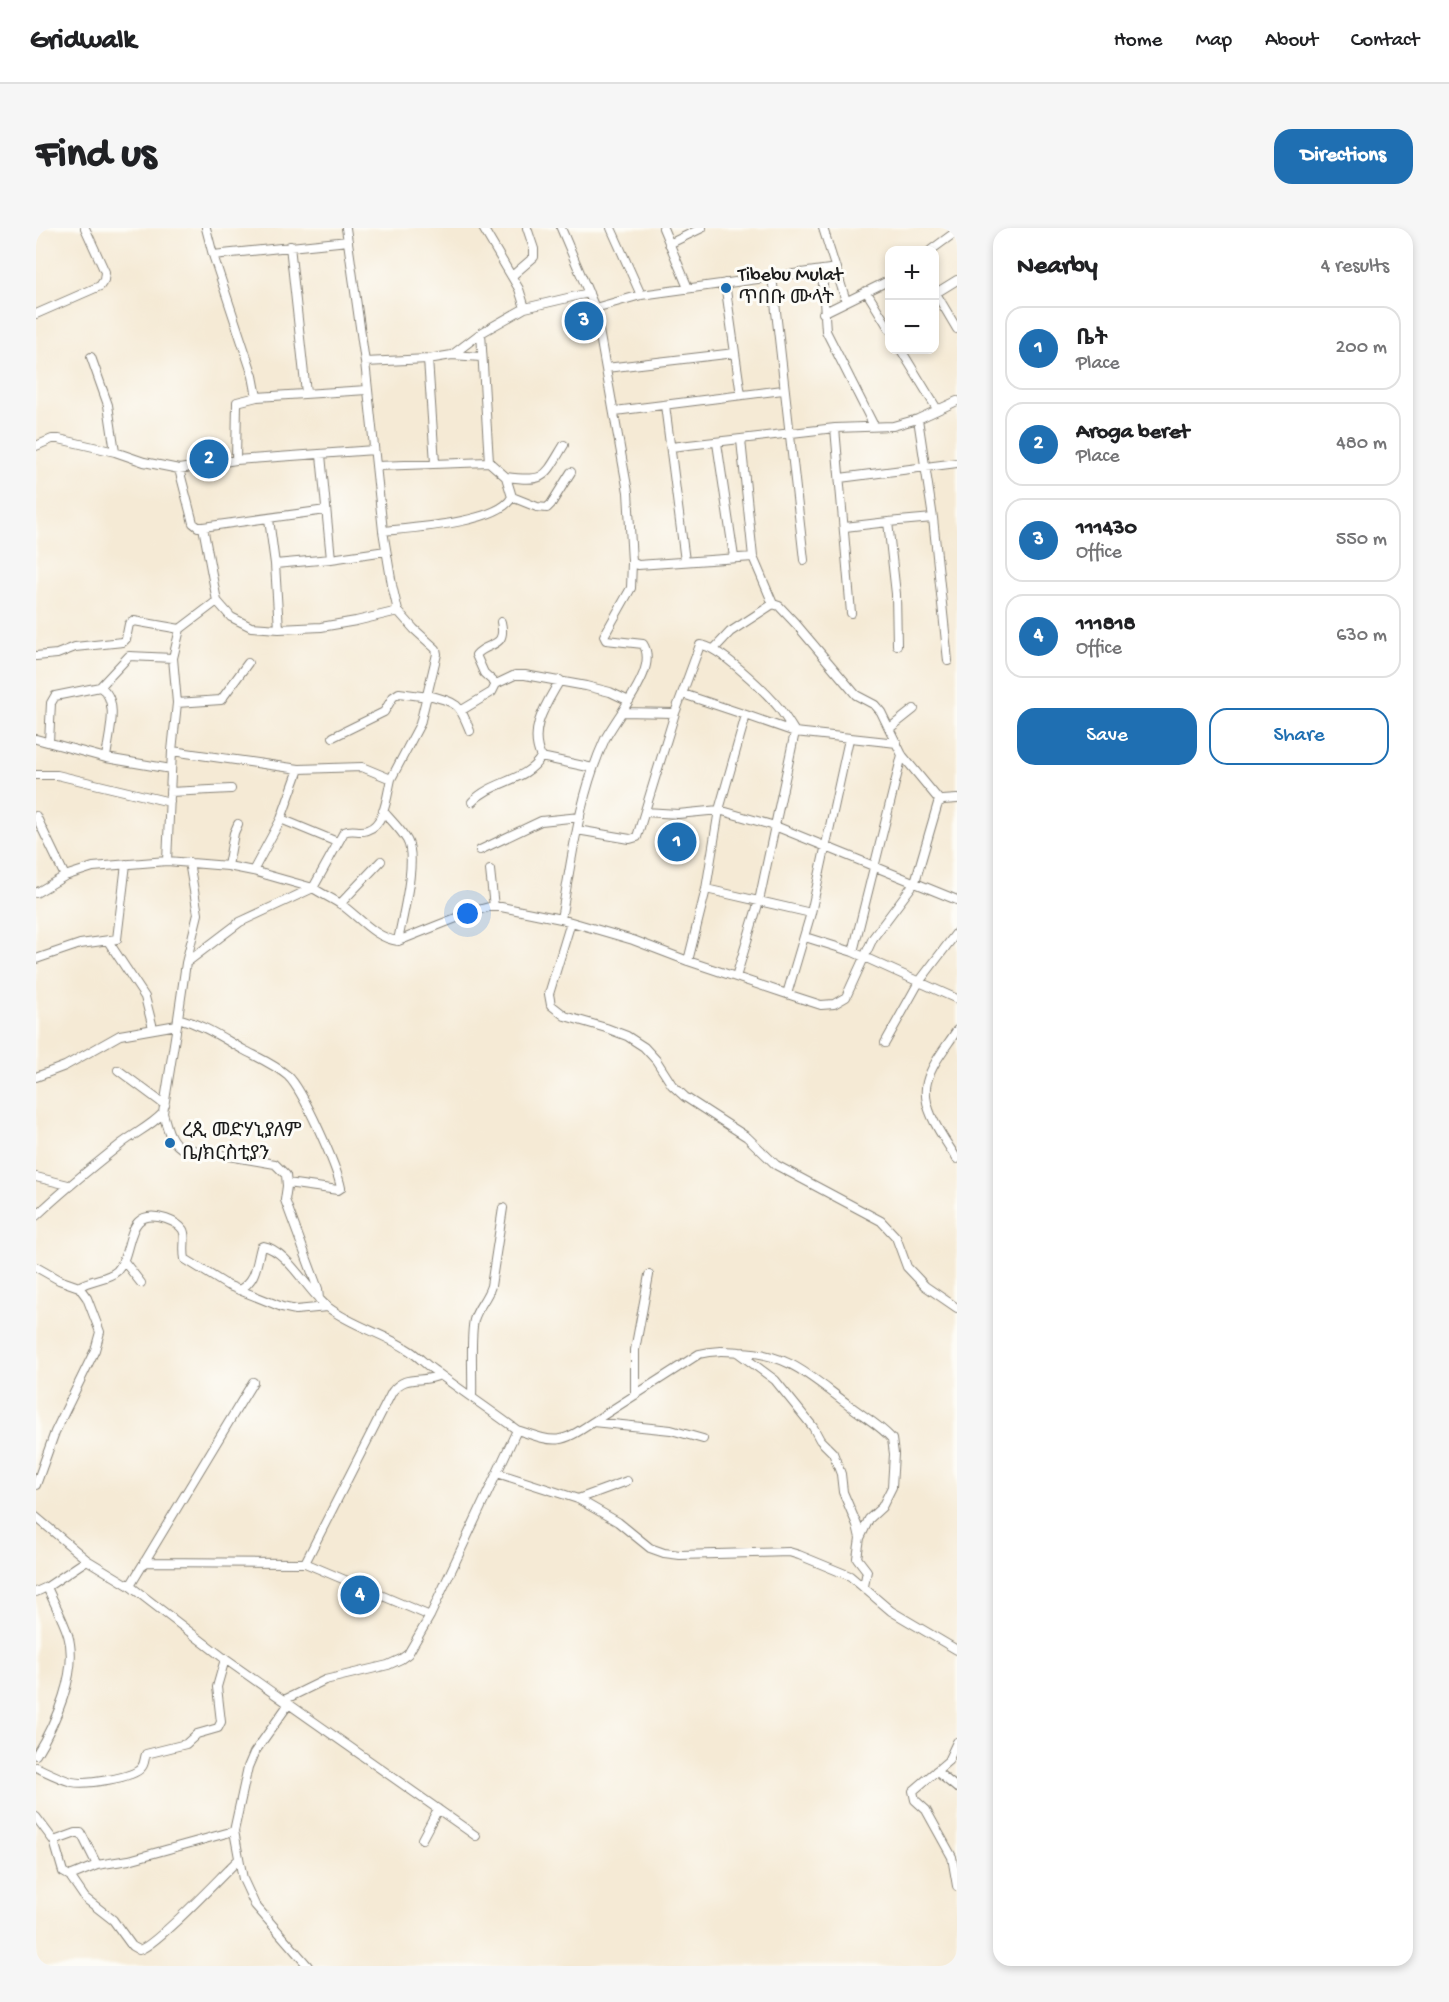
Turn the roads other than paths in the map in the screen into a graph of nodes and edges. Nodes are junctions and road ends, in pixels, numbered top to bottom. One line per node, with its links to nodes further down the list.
1 (85, 228): 34 (street)
2 (206, 228): 16 (street)
3 (346, 228): 12 (street)
4 (483, 228): 19 (street)
5 (526, 228): 19 (street)
6 (561, 228): 27 (street)
7 (612, 228): 28 (street)
8 (663, 228): 13 (street)
9 (702, 228): 13 (street)
10 (823, 228): 17 (street)
11 (957, 231): 15 (street)
12 (348, 241): 14 (street); 44 (street)
13 (669, 244): 24 (street)
14 (290, 246): 16 (street); 48 (street)
15 (936, 246)
16 (213, 255): 50 (street)
17 (837, 268): 18 (street); 30 (street)
18 (822, 270): 20 (street); 33 (street)
19 (512, 276): 31 (street)
20 (772, 276): 23 (street); 47 (street)
21 (957, 280): 25 (street)
22 (885, 282): 26 (street)
23 (726, 283): 24 (street); 38 (street)
24 (688, 288): 28 (street)
25 (939, 289)
26 (866, 291): 30 (street); 35 (street)
27 (589, 293): 31 (street); 32 (street)
28 (641, 295): 32 (street)
29 (939, 298): 36 (street)
30 (846, 301): 33 (street)
31 (525, 308): 37 (street)
32 (595, 308): 45 (street)
33 (824, 313): 56 (street)
34 (36, 314)
35 (885, 322)
36 (957, 328)
37 (481, 333): 40 (street); 42 (street)
38 (735, 353): 45 (street); 49 (street)
39 (904, 354): 53 (street)
40 (452, 355): 42 (street); 43 (street)
41 (91, 357): 65 (street)
42 (481, 357): 68 (street)
43 (428, 358): 44 (street); 69 (street)
44 (365, 362): 46 (street)
45 (606, 368): 54 (street)
46 (367, 390): 48 (street); 64 (street)
47 (783, 390): 49 (street); 58 (street)
48 (306, 393): 50 (street)
49 (741, 395): 52 (street)
50 (257, 396): 67 (street)
51 (957, 401): 53 (street)
52 (665, 405): 54 (street); 63 (street)
53 (938, 409): 55 (street)
54 (615, 411): 91 (street)
55 (918, 419): 56 (street); 72 (street)
56 (874, 426): 57 (street)
57 (835, 428): 58 (street); 76 (street)
58 (788, 433): 59 (street); 89 (street)
59 (741, 440): 60 (street); 87 (street)
60 (717, 443): 63 (street); 86 (street)
61 (36, 446): 65 (street)
62 (564, 446): 75 (street)
63 (671, 447): 90 (street)
64 (374, 450): 66 (street); 71 (street)
65 (115, 452): 73 (street)
66 (321, 455): 67 (street); 78 (street)
67 (236, 460): 73 (street)
68 (489, 462): 69 (street); 75 (street)
69 (435, 463): 71 (street)
70 (957, 463): 72 (street)
71 (376, 466): 84 (street)
72 (926, 467): 76 (street); 79 (street)
73 (179, 469): 82 (street)
74 (571, 472): 77 (street)
75 (506, 477): 77 (street)
76 (840, 478): 83 (street)
77 (512, 497): 84 (street)
78 (326, 510): 80 (street); 88 (street)
79 (933, 518): 81 (street); 104 (street)
80 (269, 519): 82 (street); 92 (street)
81 (888, 522): 83 (street); 100 (street)
82 (202, 527): 93 (street)
83 (845, 527): 96 (street)
84 (383, 531): 85 (street)
85 (386, 551): 88 (street); 95 (street)
86 (734, 557): 87 (street); 90 (street)
87 (753, 557): 94 (street)
88 (331, 559): 92 (street)
89 (804, 560)
90 (686, 561): 91 (street)
91 (632, 562): 111 (street)
92 (275, 564): 99 (street)
93 (217, 601): 98 (street); 99 (street)
94 (773, 604): 101 (street); 118 (street)
95 (398, 611): 99 (street); 110 (street)
96 (851, 613)
97 (501, 622): 107 (street)
98 (180, 629): 102 (street); 103 (street)
99 (279, 629)
100 (897, 645)
101 (714, 649): 109 (street); 120 (street)
102 (36, 656)
103 (173, 658): 108 (street); 112 (street)
104 (948, 662)
105 (248, 663): 112 (street)
106 (560, 680): 107 (street); 111 (street); 128 (street)
107 (496, 684): 114 (street)
108 (100, 687): 124 (street); 129 (street)
109 (683, 694): 116 (street); 117 (street)
110 (428, 696): 114 (street); 121 (street); 134 (street)
111 (629, 701): 115 (street)
112 (177, 703): 126 (street)
113 (914, 709): 118 (street)
114 (462, 710): 119 (street)
115 (622, 712): 116 (street); 130 (street)
116 (675, 713): 142 (street)
117 (746, 716): 120 (street); 140 (street)
118 (890, 728): 125 (street)
119 (470, 731)
120 (795, 732): 123 (street); 147 (street)
121 (333, 736)
122 (36, 739): 124 (street)
123 (849, 739): 125 (street); 150 (street)
124 (49, 741): 129 (street)
125 (897, 743): 127 (street)
126 (172, 751): 131 (street); 132 (street)
127 (902, 755): 138 (street); 156 (street)
128 (542, 757): 130 (street); 139 (street)
129 (105, 758): 131 (street)
130 (594, 768): 144 (street)
131 (171, 769): 136 (street)
132 (299, 769): 134 (street); 145 (street)
133 (36, 775): 136 (street)
134 (391, 780): 141 (street)
135 (231, 789): 136 (street)
136 (170, 797): 152 (street)
137 (957, 799): 138 (street)
138 (940, 801): 161 (street)
139 (472, 802)
140 (719, 810): 142 (street); 147 (street); 163 (street)
141 (383, 811): 149 (street); 175 (street)
142 (645, 812): 148 (street)
143 (36, 816): 160 (street)
144 (580, 817): 148 (street); 151 (street)
145 (281, 819): 149 (street); 159 (street)
146 (238, 824): 157 (street)
147 (776, 826): 150 (street); 166 (street)
148 (577, 830): 170 (street)
149 (337, 842): 162 (street)
150 (824, 847): 156 (street); 169 (street)
151 (480, 850)
152 (167, 861): 154 (street); 155 (street)
153 (381, 861): 167 (street)
154 (189, 862): 157 (street); 180 (street)
155 (126, 864): 160 (street); 174 (street)
156 (874, 865): 161 (street); 176 (street)
157 (228, 866): 159 (street)
158 (490, 870): 168 (street)
159 (253, 871): 162 (street)
160 (65, 876): 164 (street)
161 (915, 882): 165 (street); 177 (street)
162 (313, 888): 167 (street); 180 (street)
163 (706, 889): 166 (street); 179 (street)
164 (36, 893)
165 (957, 900)
166 (759, 901): 169 (street); 181 (street)
167 (340, 904): 175 (street)
168 (494, 907): 170 (street); 175 (street)
169 (811, 913): 173 (street)
170 (561, 919): 171 (street)
171 (571, 922): 179 (street); 206 (street)
172 (957, 932): 182 (street)
173 (805, 937): 176 (street); 183 (street)
174 (108, 941): 178 (street); 186 (street)
175 (398, 941)
176 (853, 952): 177 (street)
177 (864, 958): 182 (street); 183 (street)
178 (36, 959)
179 (688, 961): 181 (street)
180 (186, 963): 185 (street)
181 (736, 977): 183 (street)
182 (919, 982): 184 (street); 188 (street)
183 (787, 994)
184 (957, 999)
185 (177, 1021): 186 (street); 191 (street); 194 (street)
186 (153, 1028): 190 (street)
187 (957, 1030): 192 (street)
188 (885, 1043)
189 (117, 1070): 191 (street)
190 (36, 1077)
191 (164, 1109): 194 (street); 195 (street)
192 (957, 1159)
193 (36, 1177): 195 (street)
194 (287, 1183): 204 (street)
195 (68, 1185): 197 (street)
196 (503, 1208): 211 (street)
197 (36, 1216)
198 (123, 1260): 201 (street); 202 (street); 203 (street)
199 (36, 1267): 202 (street)
200 (649, 1275): 210 (street)
201 (141, 1283)
202 (79, 1287): 217 (street)
203 (239, 1290): 204 (street); 205 (street)
204 (319, 1300): 205 (street)
205 (327, 1307): 208 (street)
206 (957, 1308)
207 (737, 1352): 210 (street); 220 (street); 220 (street)
208 (440, 1375): 211 (street); 223 (street)
209 (253, 1382): 222 (street)
210 (635, 1395): 212 (street)
211 (472, 1396): 213 (street)
212 (593, 1422): 213 (street); 214 (street)
213 (517, 1430): 215 (street)
214 (703, 1439)
215 (497, 1473): 218 (street); 228 (street)
216 (627, 1481): 218 (street)
217 (36, 1485)
218 (578, 1499): 225 (street)
219 (36, 1517): 221 (street)
220 (860, 1538): 225 (street)
221 (87, 1560): 224 (street); 226 (street)
222 (144, 1562): 223 (street); 224 (street)
223 (305, 1563): 228 (street)
224 (130, 1586): 230 (street)
225 (864, 1586): 229 (street)
226 (47, 1587): 227 (street); 233 (street)
227 (36, 1592)
228 (430, 1616): 231 (street)
229 (957, 1650)
230 (225, 1659): 231 (street); 234 (street)
231 (286, 1702): 237 (street); 239 (street)
232 (957, 1742): 235 (street)
233 (37, 1753)
234 (36, 1767)
235 (936, 1771): 236 (street); 246 (street)
236 (957, 1788)
237 (438, 1809): 240 (street); 241 (street)
238 (36, 1817): 242 (street)
239 (234, 1831): 243 (street); 244 (street)
240 (476, 1836)
241 (422, 1839)
242 (54, 1841): 244 (street); 245 (street)
243 (238, 1860): 245 (street); 247 (street)
244 (97, 1865): 245 (street)
245 (70, 1876)
246 (957, 1886)
247 (308, 1966)

